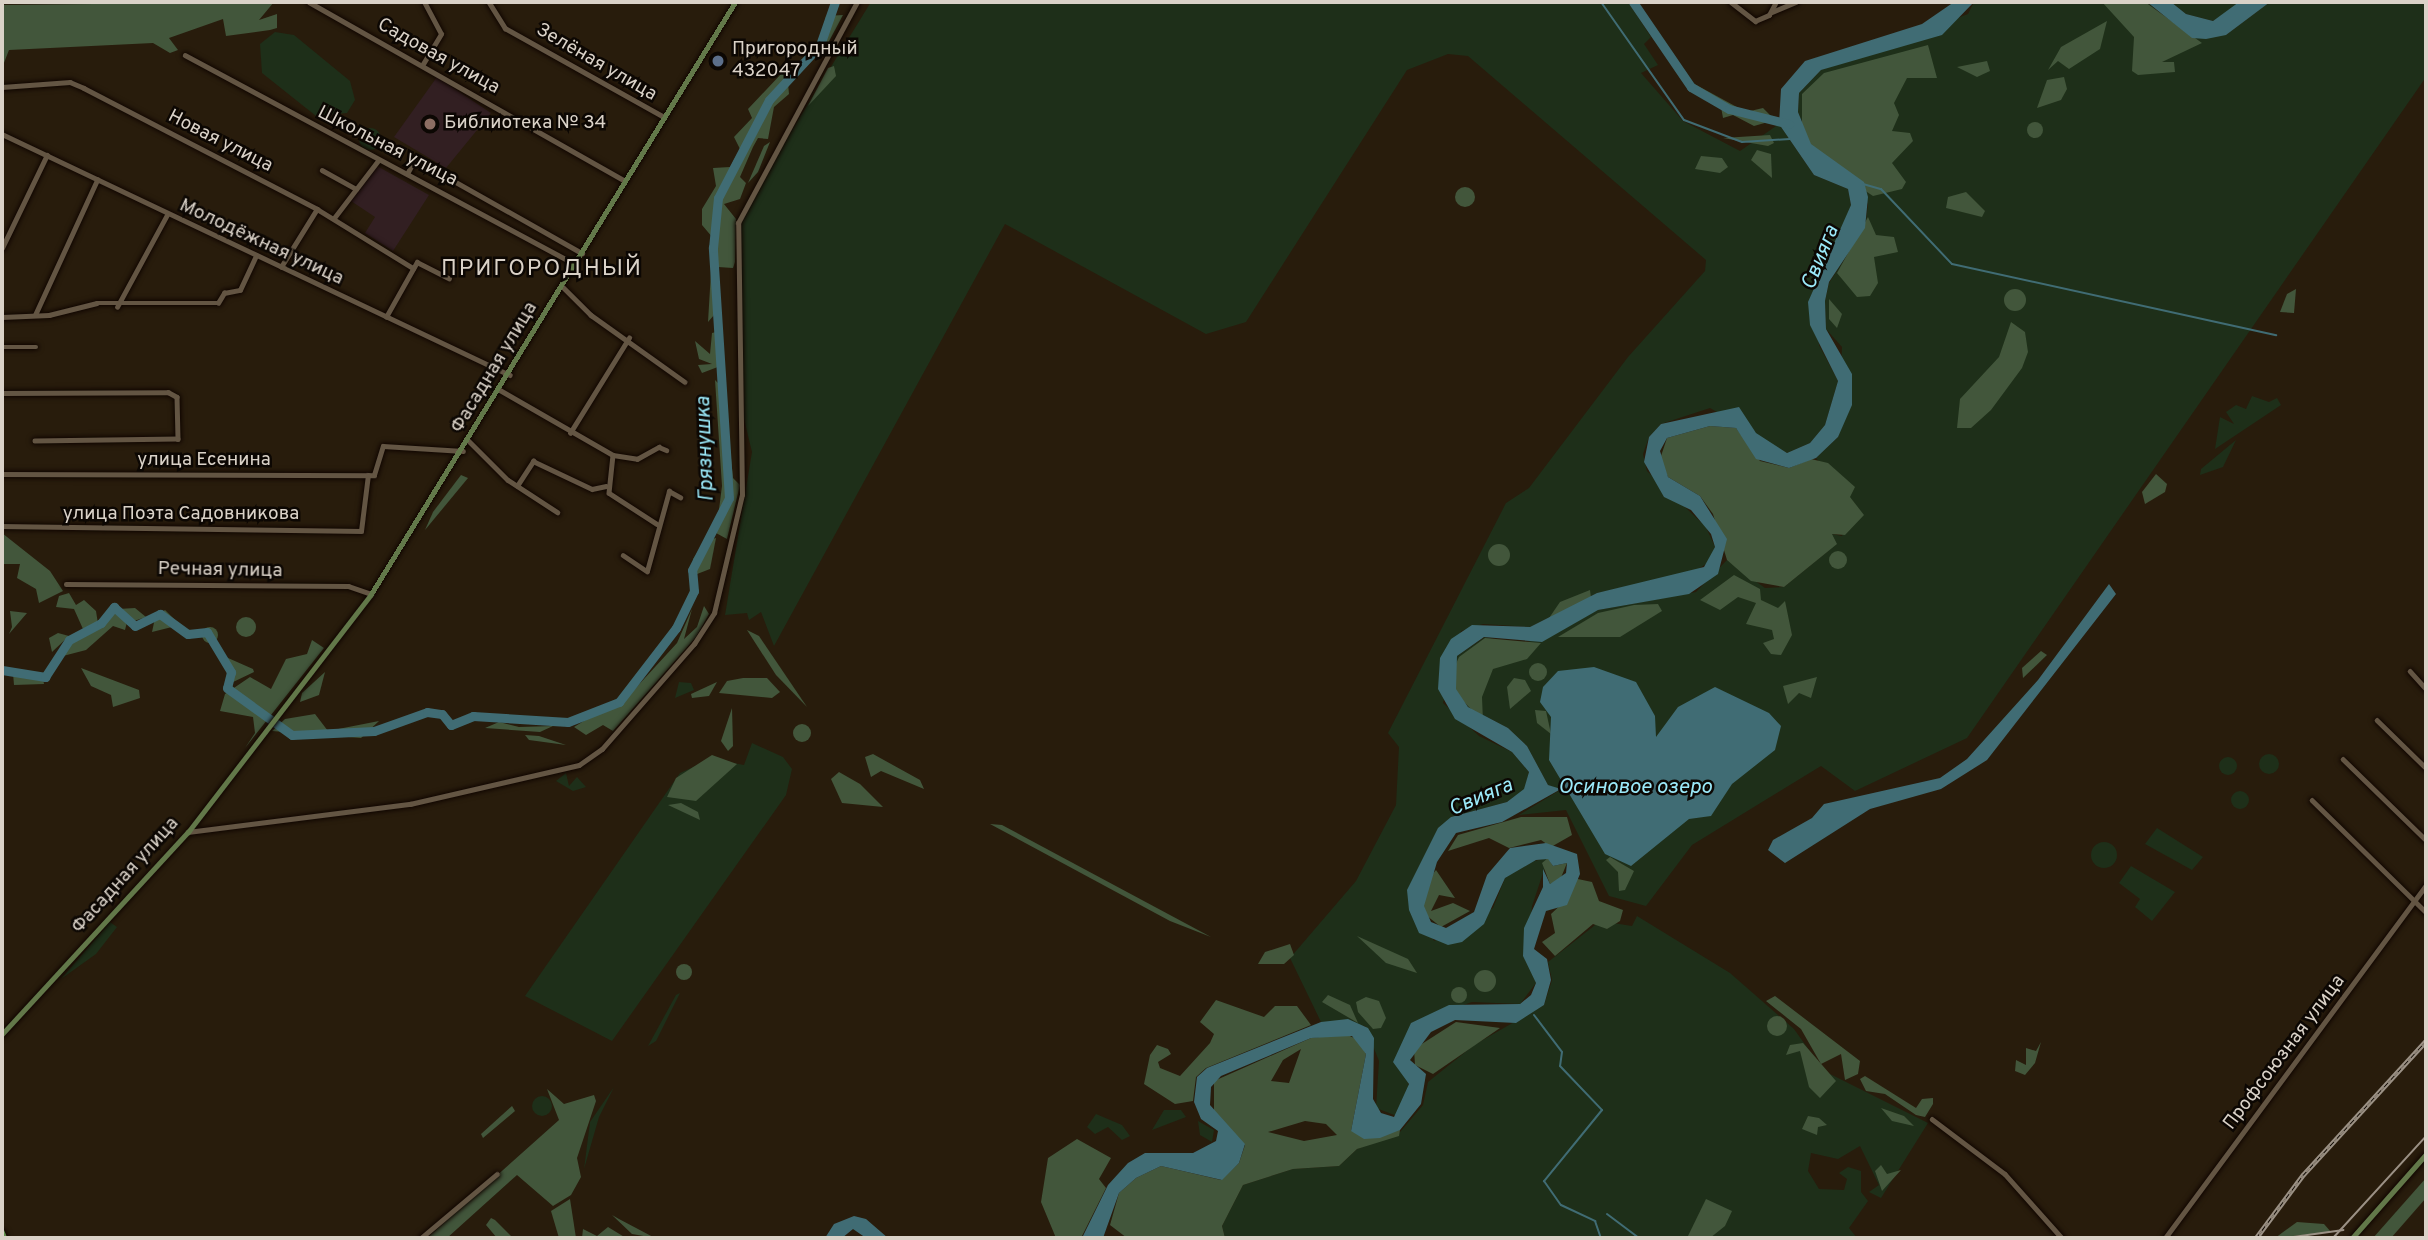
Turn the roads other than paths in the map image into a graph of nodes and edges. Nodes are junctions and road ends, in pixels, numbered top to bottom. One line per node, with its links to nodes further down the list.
1 (309, 2): 11 (street, Садовая улица)
2 (424, 2): 11 (street)
3 (489, 2): 13 (street, Зелёная улица)
4 (736, 2): 13 (main road, Фасадная улица)
5 (857, 2): 67 (street)
6 (1731, 2): 9 (street)
7 (1776, 2): 9 (street)
8 (1796, 2): 9 (street)
9 (1771, 12)
10 (185, 55): 16 (street, Школьная улица)
11 (423, 65): 20 (street, Садовая улица)
12 (2, 87): 22 (street, Новая улица)
13 (664, 117): 20 (main road, Фасадная улица)
14 (2, 134): 15 (street, Молодёжная улица)
15 (47, 155): 19 (street, Молодёжная улица); 25 (street)
16 (377, 162): 18 (street, Школьная улица); 21 (street)
17 (322, 170): 21 (street)
18 (407, 174): 26 (street); 28 (street, Школьная улица)
19 (97, 180): 23 (street, Молодёжная улица); 34 (street)
20 (625, 181): 26 (main road, Фасадная улица)
21 (356, 189): 24 (street)
22 (317, 209): 24 (street, Новая улица); 29 (street)
23 (167, 215): 27 (street, Молодёжная улица); 33 (street)
24 (334, 218): 30 (street, Новая улица)
25 (2, 248)
26 (582, 253): 28 (main road, Фасадная улица)
27 (257, 256): 29 (street, Молодёжная улица); 33 (street)
28 (576, 264): 32 (main road, Фасадная улица)
29 (281, 267): 36 (street, Молодёжная улица)
30 (413, 268): 31 (street, Новая улица); 36 (street)
31 (449, 278)
32 (563, 287): 37 (street); 40 (main road, Фасадная улица)
33 (117, 307): 34 (street)
34 (35, 315): 35 (street)
35 (2, 317)
36 (386, 317): 40 (street, Молодёжная улица)
37 (629, 338): 41 (street); 44 (street)
38 (2, 347): 39 (street)
39 (36, 347)
40 (510, 375): 42 (main road, Фасадная улица)
41 (685, 382)
42 (500, 390): 44 (street); 46 (main road, Фасадная улица)
43 (2, 393): 45 (street)
44 (570, 433): 49 (street)
45 (35, 441)
46 (469, 441): 47 (main road, Фасадная улица); 52 (street)
47 (463, 450): 51 (street); 60 (main road, Фасадная улица)
48 (666, 450): 49 (street)
49 (613, 454): 53 (street)
50 (2, 474): 51 (street, улица Есенина)
51 (368, 475): 57 (street, улица Поэта Садовникова)
52 (517, 486): 53 (street); 55 (street)
53 (606, 486): 56 (street)
54 (680, 496): 56 (street)
55 (557, 512)
56 (657, 524): 58 (street)
57 (2, 526)
58 (622, 555)
59 (66, 584): 60 (street, Речная улица)
60 (371, 594): 67 (main road, Фасадная улица)
61 (2410, 671): 62 (street)
62 (2426, 689)
63 (2377, 720): 65 (street)
64 (2343, 759): 68 (street)
65 (2426, 768)
66 (2312, 800): 70 (street)
67 (187, 832): 72 (main road, Фасадная улица)
68 (2426, 840)
69 (2426, 885): 70 (street, Профсоюзная улица)
70 (2414, 900): 71 (street); 80 (street, Профсоюзная улица)
71 (2426, 912)
72 (2, 1034)
73 (1933, 1119): 79 (street)
74 (2426, 1154): 81 (main road)
75 (497, 1174): 78 (street)
76 (2, 1233): 77 (highway)
77 (4, 1238)
78 (421, 1238)
79 (2062, 1238)
80 (2165, 1238)
81 (2352, 1238)

